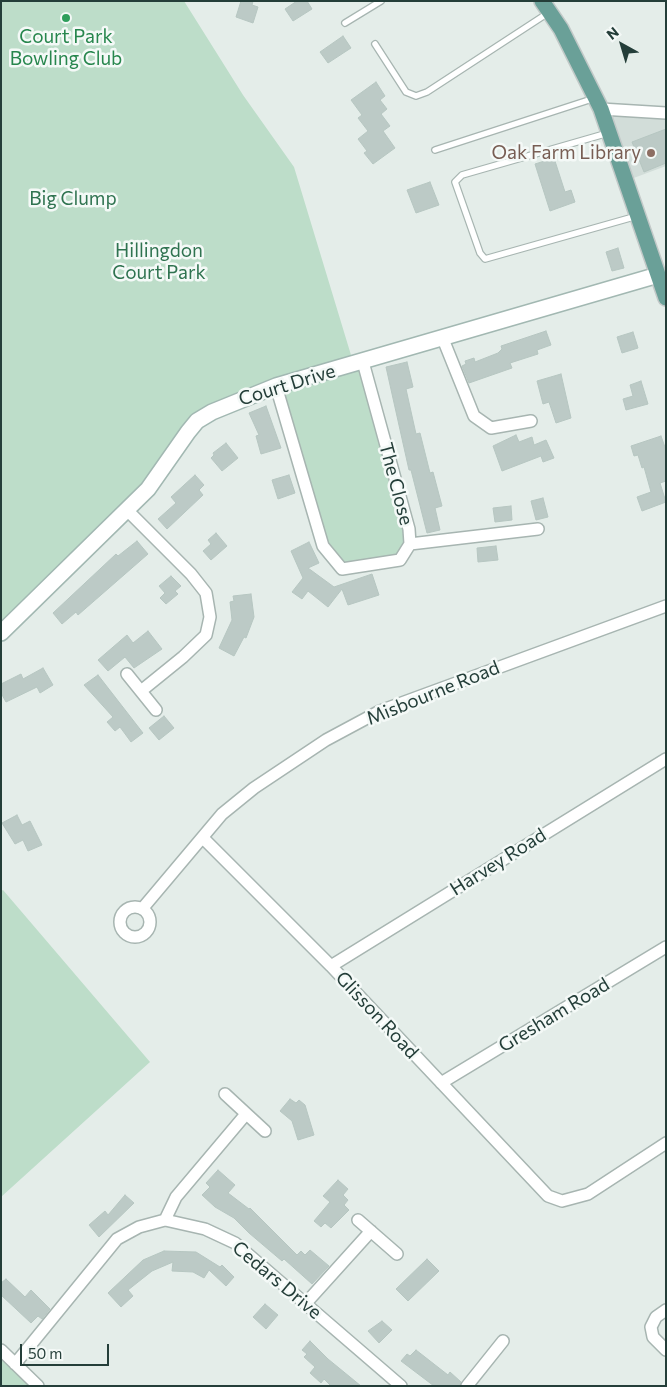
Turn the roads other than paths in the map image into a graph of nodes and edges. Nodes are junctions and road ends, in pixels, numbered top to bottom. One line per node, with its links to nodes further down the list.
1 (381, 1): 3 (lane)
2 (546, 6): 4 (lane); 5 (main road)
3 (345, 24)
4 (375, 44)
5 (598, 104): 6 (street); 7 (main road); 8 (lane)
6 (666, 113)
7 (609, 133): 9 (main road); 9 (lane)
8 (435, 150)
9 (638, 216): 10 (main road)
10 (658, 275): 11 (main road); 12 (street, Court Drive)
11 (666, 298)
12 (443, 339): 13 (street, Court Drive); 15 (street)
13 (363, 362): 14 (street, Court Drive); 18 (street, The Close)
14 (276, 386): 16 (street, Court Drive); 18 (street, The Close)
15 (531, 421)
16 (127, 510): 20 (street, Court Drive); 22 (street)
17 (538, 528): 18 (street)
18 (410, 544)
19 (666, 606): 25 (street, Misbourne Road)
20 (1, 633)
21 (127, 674): 22 (street)
22 (141, 691): 23 (street)
23 (156, 710)
24 (666, 759): 28 (street, Harvey Road)
25 (203, 838): 26 (street, Misbourne Road); 28 (street, Glisson Road)
26 (142, 909)
27 (666, 947): 29 (street, Gresham Road)
28 (331, 966): 29 (street, Glisson Road)
29 (441, 1084): 33 (street, Glisson Road)
30 (225, 1094): 31 (street)
31 (246, 1114): 32 (street); 34 (street)
32 (264, 1131)
33 (666, 1143)
34 (165, 1220): 38 (street, Cedars Drive); 43 (street, Cedars Drive)
35 (358, 1220): 36 (street)
36 (371, 1231): 37 (street); 38 (street)
37 (397, 1254)
38 (306, 1303): 45 (street, Cedars Drive)
39 (666, 1310): 42 (street)
40 (503, 1341): 46 (street)
41 (1, 1350): 43 (street)
42 (666, 1350)
43 (15, 1364): 44 (street)
44 (38, 1386)
45 (401, 1386)
46 (467, 1386)

